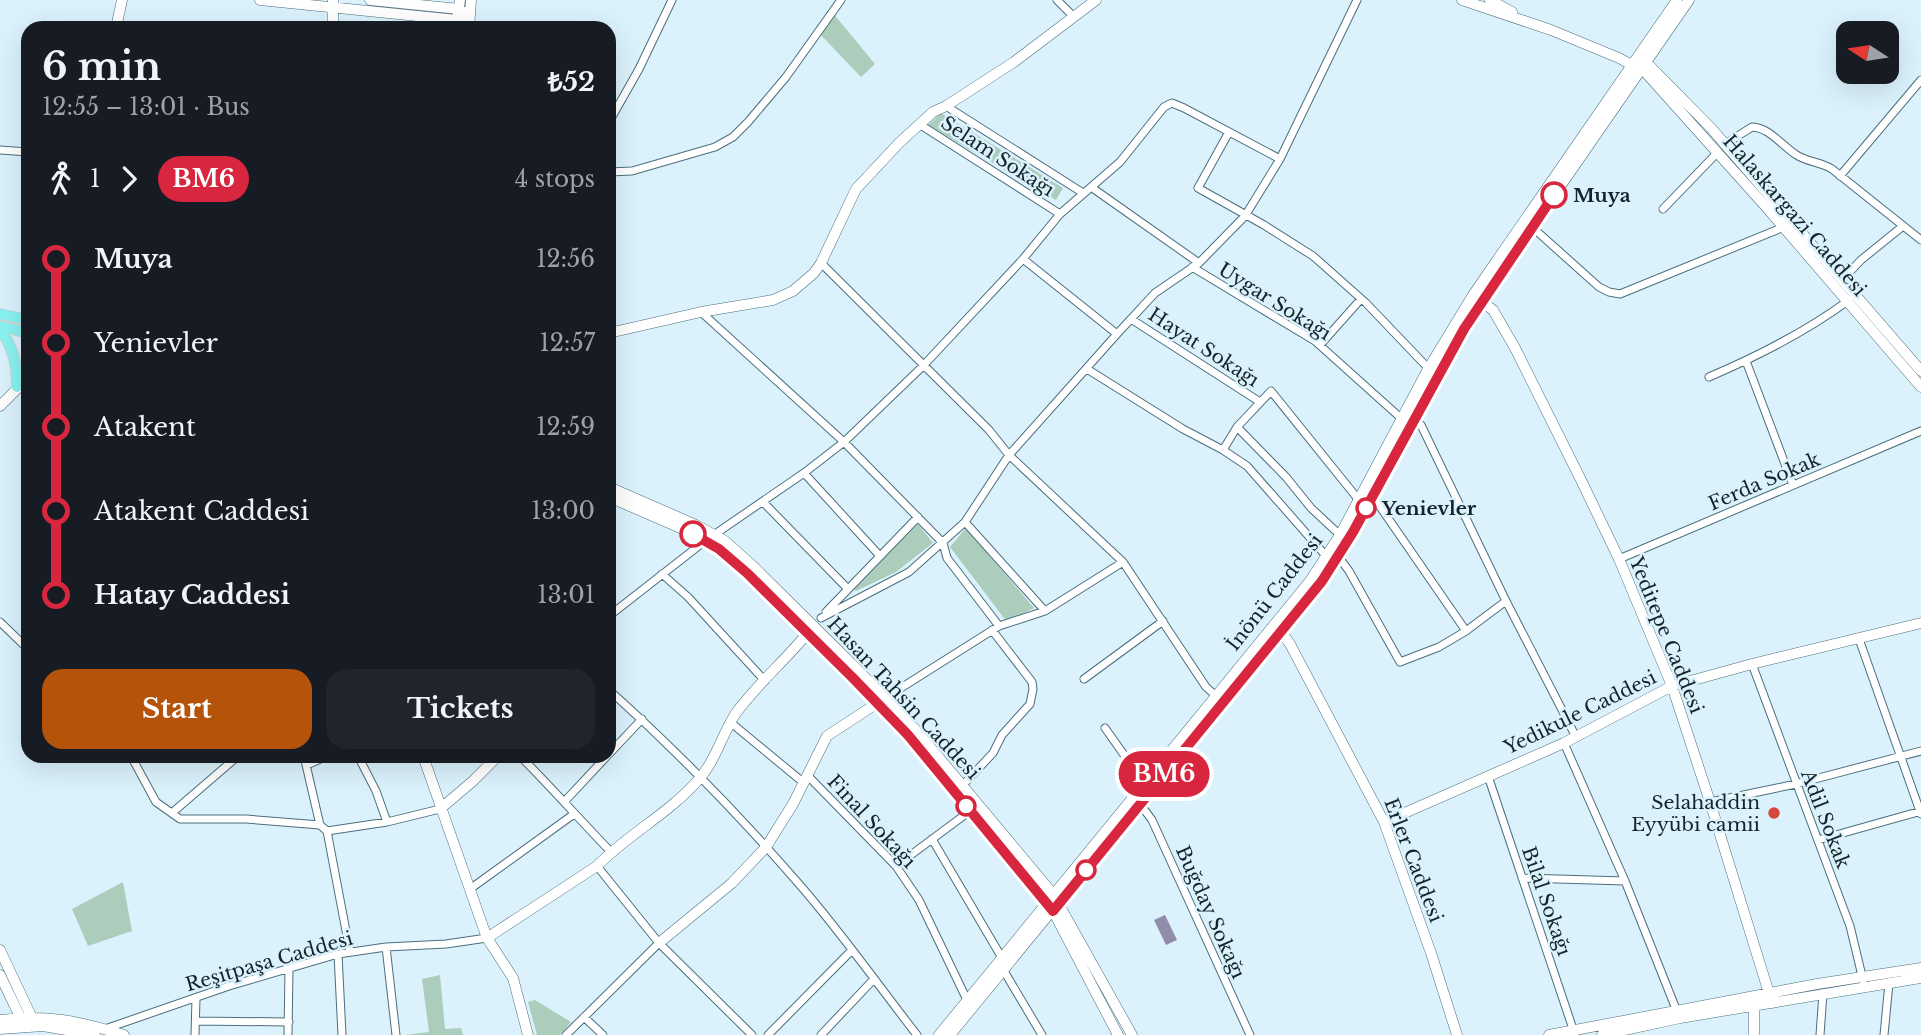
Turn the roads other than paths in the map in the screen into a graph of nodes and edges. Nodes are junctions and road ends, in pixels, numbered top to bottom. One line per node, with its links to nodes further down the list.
1 (122, 0): 17 (main road)
2 (261, 0): 13 (main road)
3 (370, 0): 14 (main road)
4 (471, 0): 15 (main road)
5 (672, 0): 25 (street)
6 (841, 0): 32 (street)
7 (1057, 0): 16 (street)
8 (1096, 0): 16 (main road)
9 (1357, 0): 31 (street)
10 (1462, 0): 21 (main road)
11 (1490, 0): 21 (main road)
12 (1681, 2): 22 (main road)
13 (334, 4): 18 (main road)
14 (459, 4): 15 (main road)
15 (470, 15): 19 (main road); 20 (main road)
16 (1073, 16): 24 (main road)
17 (118, 21)
18 (439, 21)
19 (461, 21)
20 (470, 21)
21 (1531, 23): 22 (main road)
22 (1639, 63): 28 (main road); 39 (main road)
23 (1921, 80): 33 (street)
24 (946, 106): 26 (main road); 35 (street)
25 (616, 110)
26 (919, 124): 37 (street, Selam Sokağı); 44 (main road)
27 (1229, 132): 31 (street); 34 (street); 38 (street)
28 (1721, 148): 33 (street); 36 (street); 40 (main road)
29 (0, 150): 30 (street)
30 (21, 152)
31 (1280, 159): 38 (street)
32 (616, 172)
33 (1840, 176): 41 (street)
34 (1091, 187): 35 (street); 46 (street, Uygar Sokağı)
35 (1083, 193): 37 (street)
36 (1662, 209)
37 (1060, 214): 43 (street)
38 (1245, 216): 46 (street); 48 (street)
39 (1529, 223): 40 (street); 45 (main road)
40 (1788, 225): 47 (main road); 49 (main road, Halaskargazi Caddesi)
41 (1903, 226): 42 (street); 47 (street)
42 (1921, 240)
43 (1023, 259): 57 (street); 60 (street)
44 (821, 263): 51 (main road); 60 (street)
45 (1501, 263): 50 (main road); 53 (main road)
46 (1196, 265): 52 (street); 58 (street, Uygar Sokağı)
47 (1842, 280): 49 (main road)
48 (1361, 299): 58 (street); 63 (street)
49 (1851, 299): 59 (street); 62 (main road); 68 (main road, Halaskargazi Caddesi)
50 (1482, 300): 53 (main road); 92 (main road, Yeditepe Caddesi)
51 (701, 312): 55 (main road); 74 (street)
52 (1131, 319): 57 (street); 69 (street, Hayat Sokağı)
53 (1460, 326): 63 (main road)
54 (0, 328): 56 (main road); 67 (main road)
55 (616, 331)
56 (21, 332)
57 (1117, 334): 61 (street)
58 (1320, 345): 71 (street, Uygar Sokağı)
59 (1746, 361): 64 (street); 78 (street)
60 (923, 366): 74 (street); 76 (street)
61 (1087, 369): 75 (street); 76 (street)
62 (1921, 371)
63 (1433, 372): 71 (main road)
64 (1709, 377)
65 (21, 381): 67 (main road)
66 (21, 384): 67 (main road)
67 (17, 387): 70 (main road)
68 (1921, 387)
69 (1260, 402): 72 (street); 83 (street)
70 (0, 406)
71 (1407, 420): 80 (main road); 83 (main road, İnönü Caddesi); 96 (street, Uygar Sokağı)
72 (1237, 427): 75 (street); 86 (street)
73 (1921, 431): 78 (street, Ferda Sokak)
74 (844, 442): 77 (street); 84 (street)
75 (1223, 450): 91 (street)
76 (1009, 455): 85 (street); 93 (street)
77 (804, 473): 82 (street); 89 (street)
78 (1793, 485): 92 (street, Ferda Sokak)
79 (616, 490): 87 (main road, Hasan Tahsin Caddesi)
80 (1372, 495): 83 (main road); 105 (street)
81 (616, 500): 87 (main road, Hasan Tahsin Caddesi)
82 (762, 502): 87 (street); 95 (street)
83 (1363, 502): 86 (main road, İnönü Caddesi); 90 (main road)
84 (918, 517): 88 (street); 89 (street)
85 (965, 522): 88 (street); 98 (street)
86 (1340, 535): 91 (main road, İnönü Caddesi)
87 (709, 538): 94 (street); 102 (main road, Hasan Tahsin Caddesi)
88 (943, 543): 102 (street); 104 (street)
89 (880, 556): 95 (street)
90 (1338, 556): 103 (main road); 105 (street)
91 (1326, 557): 103 (main road, İnönü Caddesi)
92 (1619, 559): 111 (main road, Yeditepe Caddesi)
93 (1123, 562): 98 (street); 99 (street)
94 (662, 574): 97 (street); 110 (street)
95 (847, 588): 102 (street)
96 (1506, 601): 105 (street); 118 (street, Uygar Sokağı)
97 (616, 610)
98 (1045, 611): 104 (street)
99 (1163, 621): 109 (street); 113 (street)
100 (0, 622): 107 (street)
101 (1921, 623): 106 (main road, Yedikule Caddesi)
102 (814, 626): 110 (main road); 114 (main road, Hasan Tahsin Caddesi)
103 (1278, 627): 113 (main road); 147 (main road, Erler Caddesi)
104 (995, 628): 114 (street); 137 (street)
105 (1466, 631)
106 (1858, 639): 108 (main road, Yedikule Caddesi); 122 (street)
107 (21, 642)
108 (1752, 664): 111 (main road, Yedikule Caddesi); 136 (street, Adil Sokak)
109 (1084, 679)
110 (765, 681): 116 (main road)
111 (1672, 687): 118 (main road, Yedikule Caddesi); 139 (main road, Yeditepe Caddesi)
112 (616, 696): 115 (street)
113 (1219, 699): 135 (main road); 140 (main road)
114 (881, 700): 134 (main road); 137 (main road, Hasan Tahsin Caddesi); 142 (main road, Hasan Tahsin Caddesi)
115 (642, 719): 120 (street); 133 (street)
116 (730, 722): 133 (main road); 134 (street, Final Sokağı)
117 (1105, 728): 135 (street)
118 (1576, 737): 119 (main road, Yedikule Caddesi)
119 (1564, 743): 132 (main road, Yedikule Caddesi); 157 (street)
120 (616, 747)
121 (1921, 751): 122 (street)
122 (1900, 756): 136 (street); 144 (street)
123 (135, 763): 143 (street)
124 (230, 763): 143 (street)
125 (311, 763): 131 (street)
126 (362, 763): 146 (street)
127 (425, 763): 141 (main road)
128 (492, 763): 141 (main road)
129 (527, 763): 138 (street)
130 (601, 763): 138 (street)
131 (307, 765): 148 (street)
132 (1488, 776): 147 (main road, Yedikule Caddesi); 156 (street, Bilal Sokağı)
133 (699, 778): 152 (street); 153 (main road)
134 (806, 779): 152 (main road); 155 (street, Final Sokağı)
135 (1144, 783): 159 (main road)
136 (1796, 784): 139 (street); 151 (street, Adil Sokak)
137 (962, 786): 159 (main road, Hasan Tahsin Caddesi)
138 (565, 801): 145 (street)
139 (1710, 802): 178 (main road, Yeditepe Caddesi)
140 (1140, 804): 159 (main road); 208 (street, Buğday Sokağı)
141 (440, 809): 146 (street); 158 (main road)
142 (970, 811): 150 (street); 159 (main road, Hasan Tahsin Caddesi)
143 (173, 812): 148 (street)
144 (1921, 812): 151 (street)
145 (574, 814): 153 (street); 158 (street)
146 (387, 822): 149 (street)
147 (1384, 822): 209 (main road, Erler Caddesi)
148 (320, 825): 149 (street)
149 (327, 831): 165 (street)
150 (932, 839): 155 (street); 167 (street)
151 (1818, 839): 174 (street, Adil Sokak)
152 (766, 847): 161 (main road); 164 (street)
153 (611, 852): 154 (main road)
154 (597, 866): 160 (main road); 161 (street)
155 (896, 866): 179 (street, Final Sokağı)
156 (1522, 877): 157 (street); 189 (street, Bilal Sokağı)
157 (1625, 881): 181 (street)
158 (470, 889): 160 (main road)
159 (1053, 902): 167 (main road); 170 (main road); 206 (main road, Hasan Tahsin Caddesi); 207 (main road, Hasan Tahsin Caddesi)
160 (487, 938): 162 (street, Reşitpaşa Caddesi); 196 (main road)
161 (659, 943): 182 (street); 199 (street)
162 (386, 947): 165 (street, Reşitpaşa Caddesi); 195 (street)
163 (0, 950): 185 (main road)
164 (852, 950): 173 (street); 200 (street)
165 (350, 952): 166 (street, Reşitpaşa Caddesi)
166 (338, 954): 169 (street, Reşitpaşa Caddesi); 194 (street)
167 (1002, 958): 179 (main road)
168 (1921, 968): 174 (main road)
169 (289, 969): 177 (street, Reşitpaşa Caddesi); 186 (street)
170 (1004, 971): 204 (main road); 205 (street)
171 (0, 975): 185 (main road)
172 (1921, 978): 175 (main road)
173 (874, 979): 201 (street); 202 (street)
174 (1863, 982): 175 (main road); 176 (main road); 178 (main road)
175 (1889, 983): 214 (street)
176 (1823, 993): 178 (main road); 213 (street)
177 (196, 998): 184 (street); 188 (street, Reşitpaşa Caddesi)
178 (1771, 999): 180 (main road)
179 (968, 1002): 203 (main road)
180 (1754, 1002): 181 (main road); 212 (main road)
181 (1678, 1014): 189 (main road); 211 (main road)
182 (584, 1017): 197 (street); 198 (street)
183 (0, 1020): 185 (main road)
184 (197, 1021): 186 (street); 192 (street)
185 (27, 1022): 187 (main road); 188 (main road); 190 (main road)
186 (289, 1022): 193 (street)
187 (0, 1030)
188 (104, 1032): 191 (main road)
189 (1574, 1033): 210 (main road)
190 (95, 1035)
191 (124, 1035)
192 (195, 1035)
193 (288, 1035)
194 (342, 1035)
195 (396, 1035)
196 (528, 1035)
197 (566, 1035)
198 (603, 1035)
199 (752, 1035)
200 (768, 1035)
201 (821, 1035)
202 (917, 1035)
203 (939, 1035)
204 (950, 1035)
205 (1042, 1035)
206 (1118, 1035)
207 (1132, 1035)
208 (1250, 1035)
209 (1457, 1035)
210 (1549, 1035)
211 (1602, 1035)
212 (1754, 1035)
213 (1820, 1035)
214 (1884, 1035)

